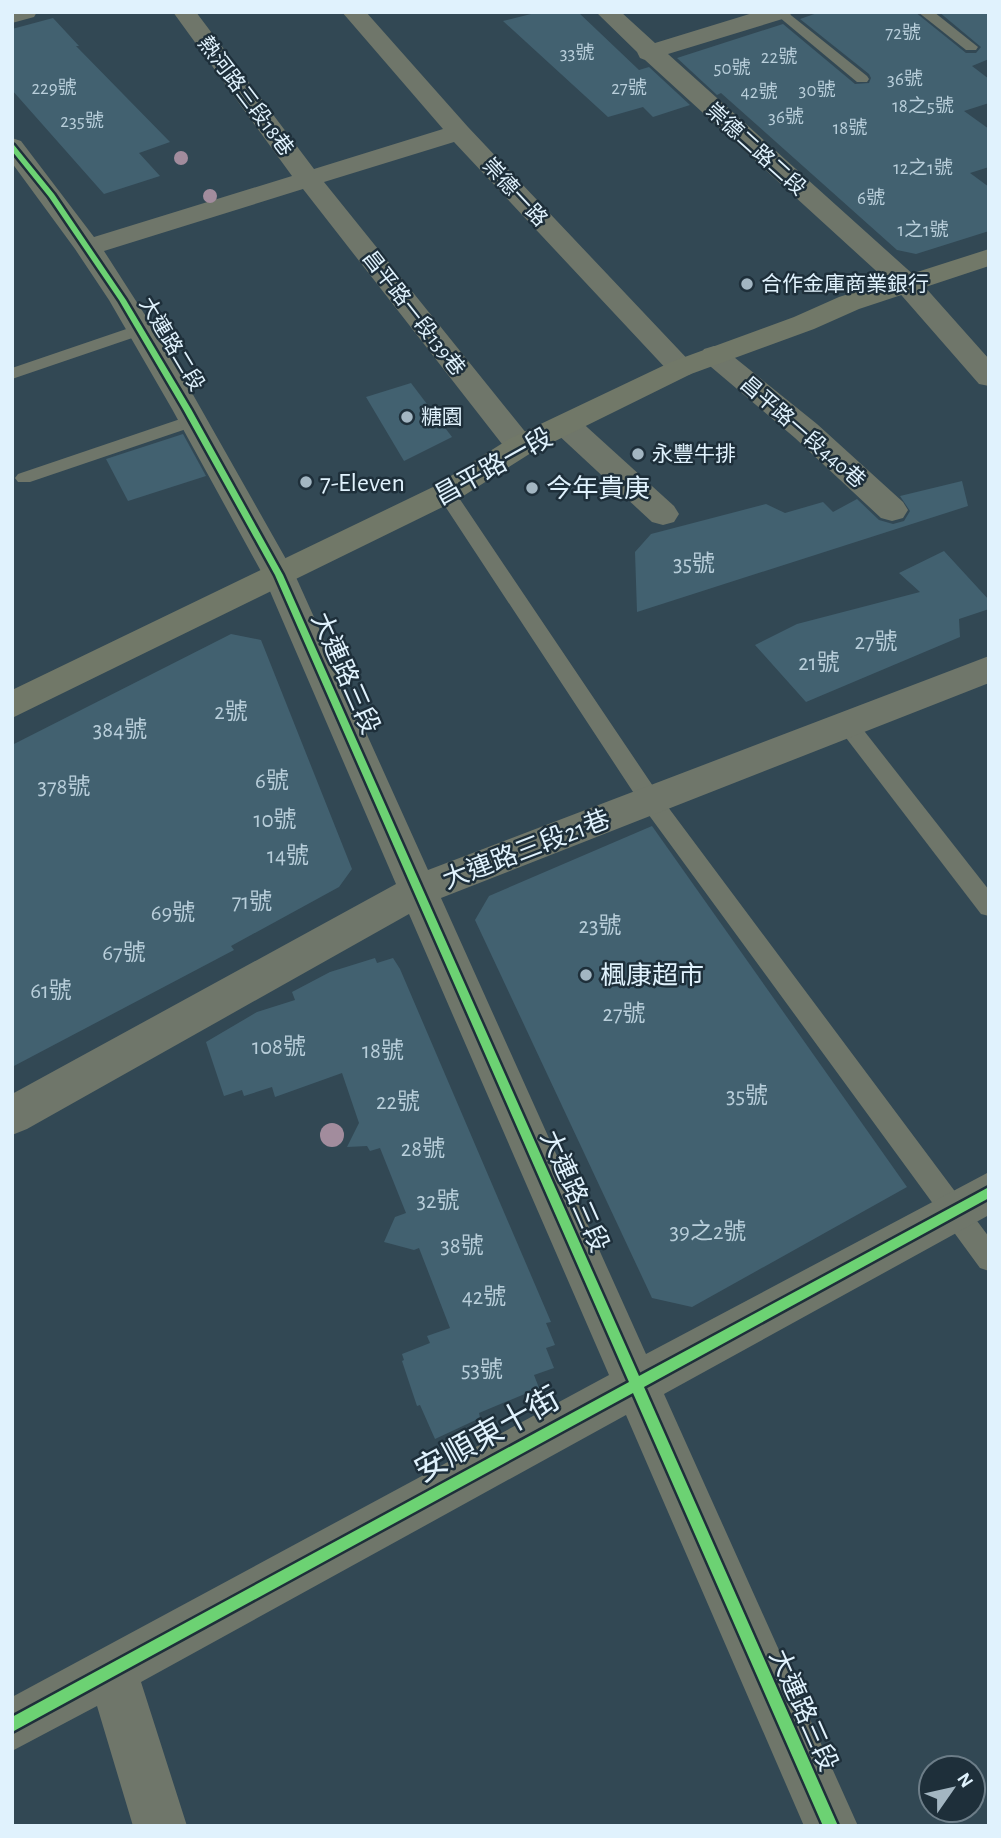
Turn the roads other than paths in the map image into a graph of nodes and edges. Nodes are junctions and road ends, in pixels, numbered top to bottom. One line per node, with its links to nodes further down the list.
1 (24, 12): 7 (street)
2 (184, 12): 13 (street, 熱河路三段18巷)
3 (353, 12): 11 (street, 崇德一路)
4 (607, 12): 9 (street, 崇德二路二段)
5 (925, 12): 8 (lane)
6 (780, 13): 9 (street); 10 (lane)
7 (12, 16)
8 (971, 47)
9 (648, 52): 16 (street, 崇德二路二段)
10 (862, 79)
11 (458, 132): 13 (street); 19 (street, 崇德一路)
12 (12, 146): 14 (street, 大連路二段)
13 (309, 180): 14 (street); 24 (street, 昌平路一段139巷)
14 (90, 247): 17 (street, 大連路二段)
15 (989, 257): 16 (street, 昌平路一段)
16 (906, 283): 18 (street, 昌平路一段); 21 (street, 崇德二路二段)
17 (141, 330): 20 (lane); 22 (street, 大連路二段)
18 (713, 355): 19 (street, 昌平路一段); 27 (street, 昌平路一段440巷)
19 (681, 368): 23 (street, 昌平路一段)
20 (12, 374)
21 (989, 377)
22 (195, 420): 25 (lane); 29 (street, 大連路二段)
23 (566, 425): 24 (street, 昌平路一段); 28 (street)
24 (520, 446): 26 (street, 昌平路一段)
25 (24, 478)
26 (446, 493): 29 (street, 昌平路一段); 33 (lane)
27 (892, 510)
28 (663, 514)
29 (279, 575): 31 (street, 昌平路一段); 34 (street, 大連路三段)
30 (989, 668): 32 (street, 大連路三段21巷)
31 (12, 705)
32 (848, 724): 33 (street, 大連路三段21巷); 35 (lane)
33 (651, 801): 34 (street, 大連路三段21巷); 37 (lane)
34 (417, 891): 36 (street, 大連路三段21巷); 39 (street, 大連路三段)
35 (989, 906)
36 (12, 1116)
37 (971, 1202): 38 (lane); 39 (street, 安順東十街)
38 (989, 1259)
39 (636, 1385): 40 (street, 安順東十街); 43 (street, 大連路三段)
40 (112, 1670): 41 (street, 安順東十街); 42 (street)
41 (12, 1725)
42 (160, 1826)
43 (831, 1826)

